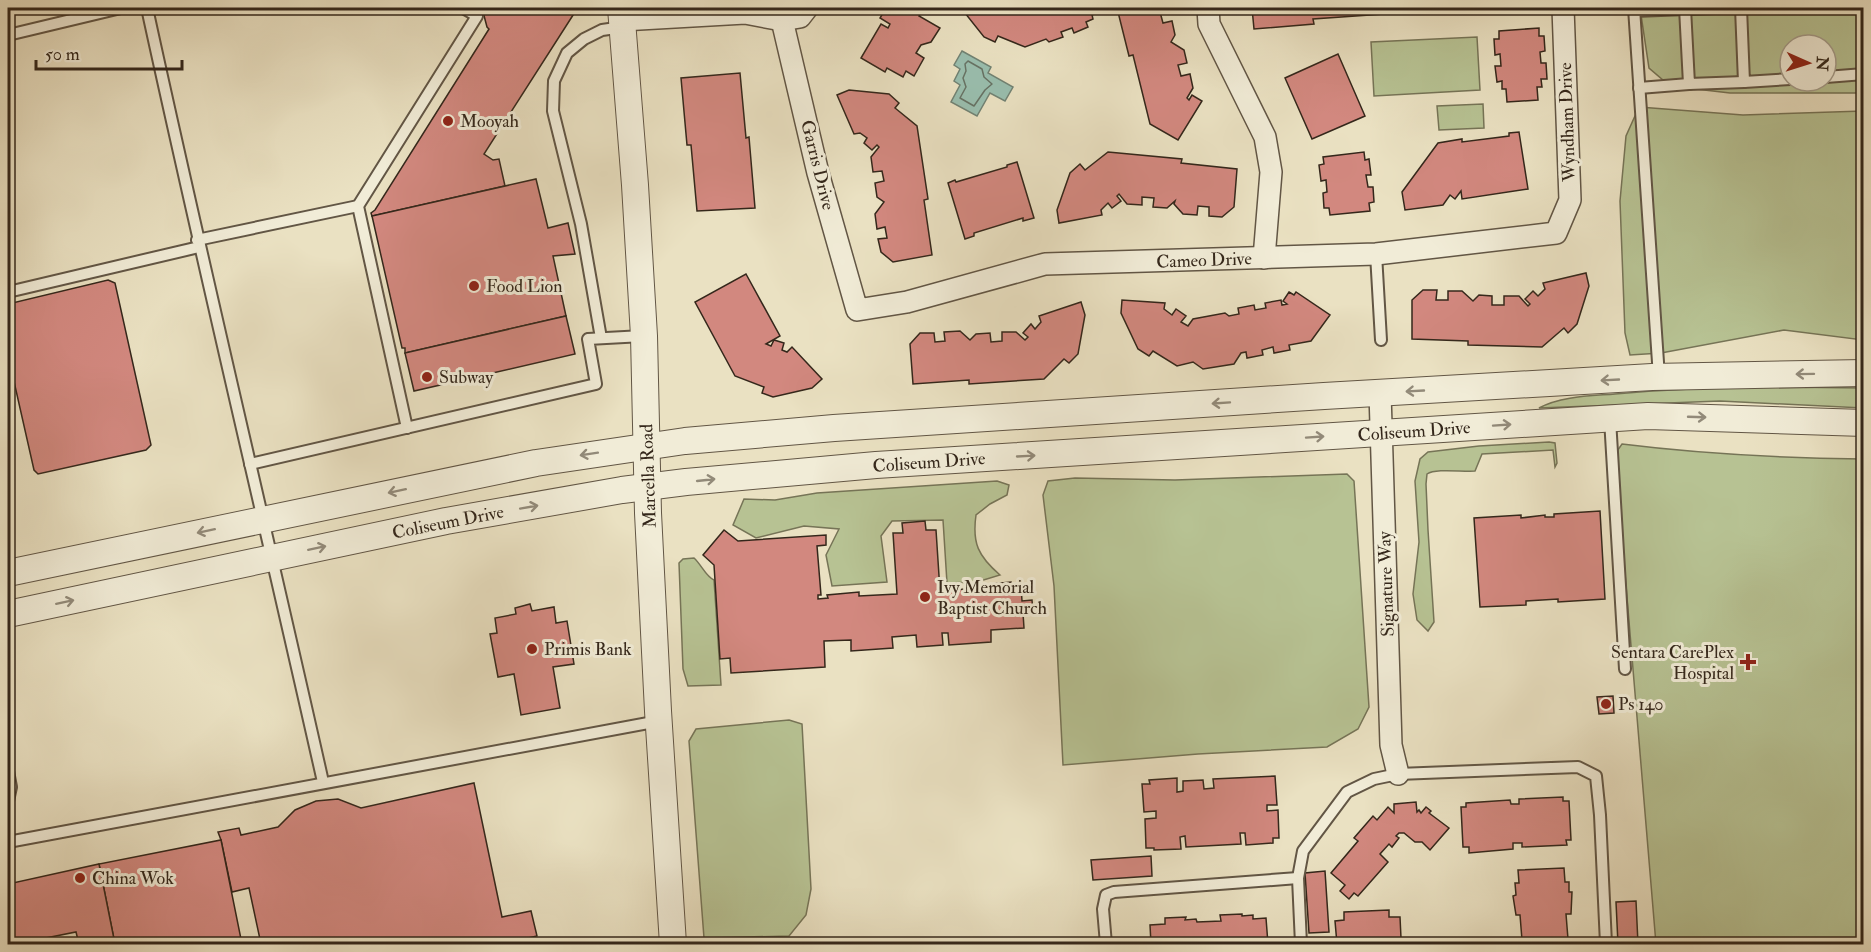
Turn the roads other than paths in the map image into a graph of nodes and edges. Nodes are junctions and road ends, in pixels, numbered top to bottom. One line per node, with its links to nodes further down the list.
1 (121, 8): 13 (lane)
2 (147, 8): 22 (lane)
3 (463, 8): 20 (lane)
4 (807, 8): 12 (street)
5 (1208, 8): 24 (street)
6 (1563, 8): 21 (street, Wyndham Drive)
7 (1685, 8): 8 (lane); 10 (lane); 18 (lane)
8 (1714, 8)
9 (1741, 8): 17 (lane)
10 (1634, 9): 19 (lane)
11 (622, 18): 12 (street); 27 (street, Marcella Road); 28 (lane)
12 (782, 20): 26 (street, Garris Drive)
13 (8, 34)
14 (1863, 74): 15 (lane)
15 (1838, 76)
16 (1778, 80): 17 (lane)
17 (1744, 82): 18 (lane)
18 (1689, 84): 19 (lane)
19 (1639, 88): 31 (lane)
20 (357, 206): 22 (lane); 35 (lane)
21 (1556, 233): 23 (street, Cameo Drive)
22 (198, 244): 25 (lane); 38 (lane)
23 (1376, 254): 24 (street, Cameo Drive); 29 (lane)
24 (1264, 258): 26 (street, Cameo Drive)
25 (8, 292)
26 (856, 310)
27 (644, 336): 28 (lane); 37 (street, Marcella Road)
28 (601, 338): 35 (lane)
29 (1381, 340)
30 (1863, 373): 31 (street, one-way to 31)
31 (1659, 377): 32 (street, one-way to 32)
32 (1380, 393): 36 (street, Signature Way); 37 (street, one-way to 37)
33 (1610, 418): 34 (street, Coliseum Drive, one-way to 34); 36 (street, Coliseum Drive, one-way to 33); 44 (lane)
34 (1863, 423)
35 (407, 428): 38 (lane)
36 (1381, 433): 39 (street, Coliseum Drive, one-way to 36); 47 (street, Signature Way)
37 (646, 446): 39 (street, Marcella Road); 40 (street, one-way to 40)
38 (250, 464): 40 (lane)
39 (648, 487): 41 (street, Coliseum Drive, one-way to 39); 45 (street, Marcella Road)
40 (263, 519): 41 (lane); 42 (street, one-way to 42)
41 (273, 558): 43 (street, Coliseum Drive, one-way to 41); 48 (lane)
42 (8, 573)
43 (8, 614)
44 (1625, 669)
45 (659, 721): 48 (lane); 52 (street, Marcella Road)
46 (8, 771): 49 (lane)
47 (1398, 774): 51 (lane); 55 (lane)
48 (323, 782): 50 (lane)
49 (8, 801)
50 (8, 842)
51 (1298, 878): 53 (lane); 54 (lane)
52 (673, 945)
53 (1106, 945)
54 (1301, 945)
55 (1606, 945)

